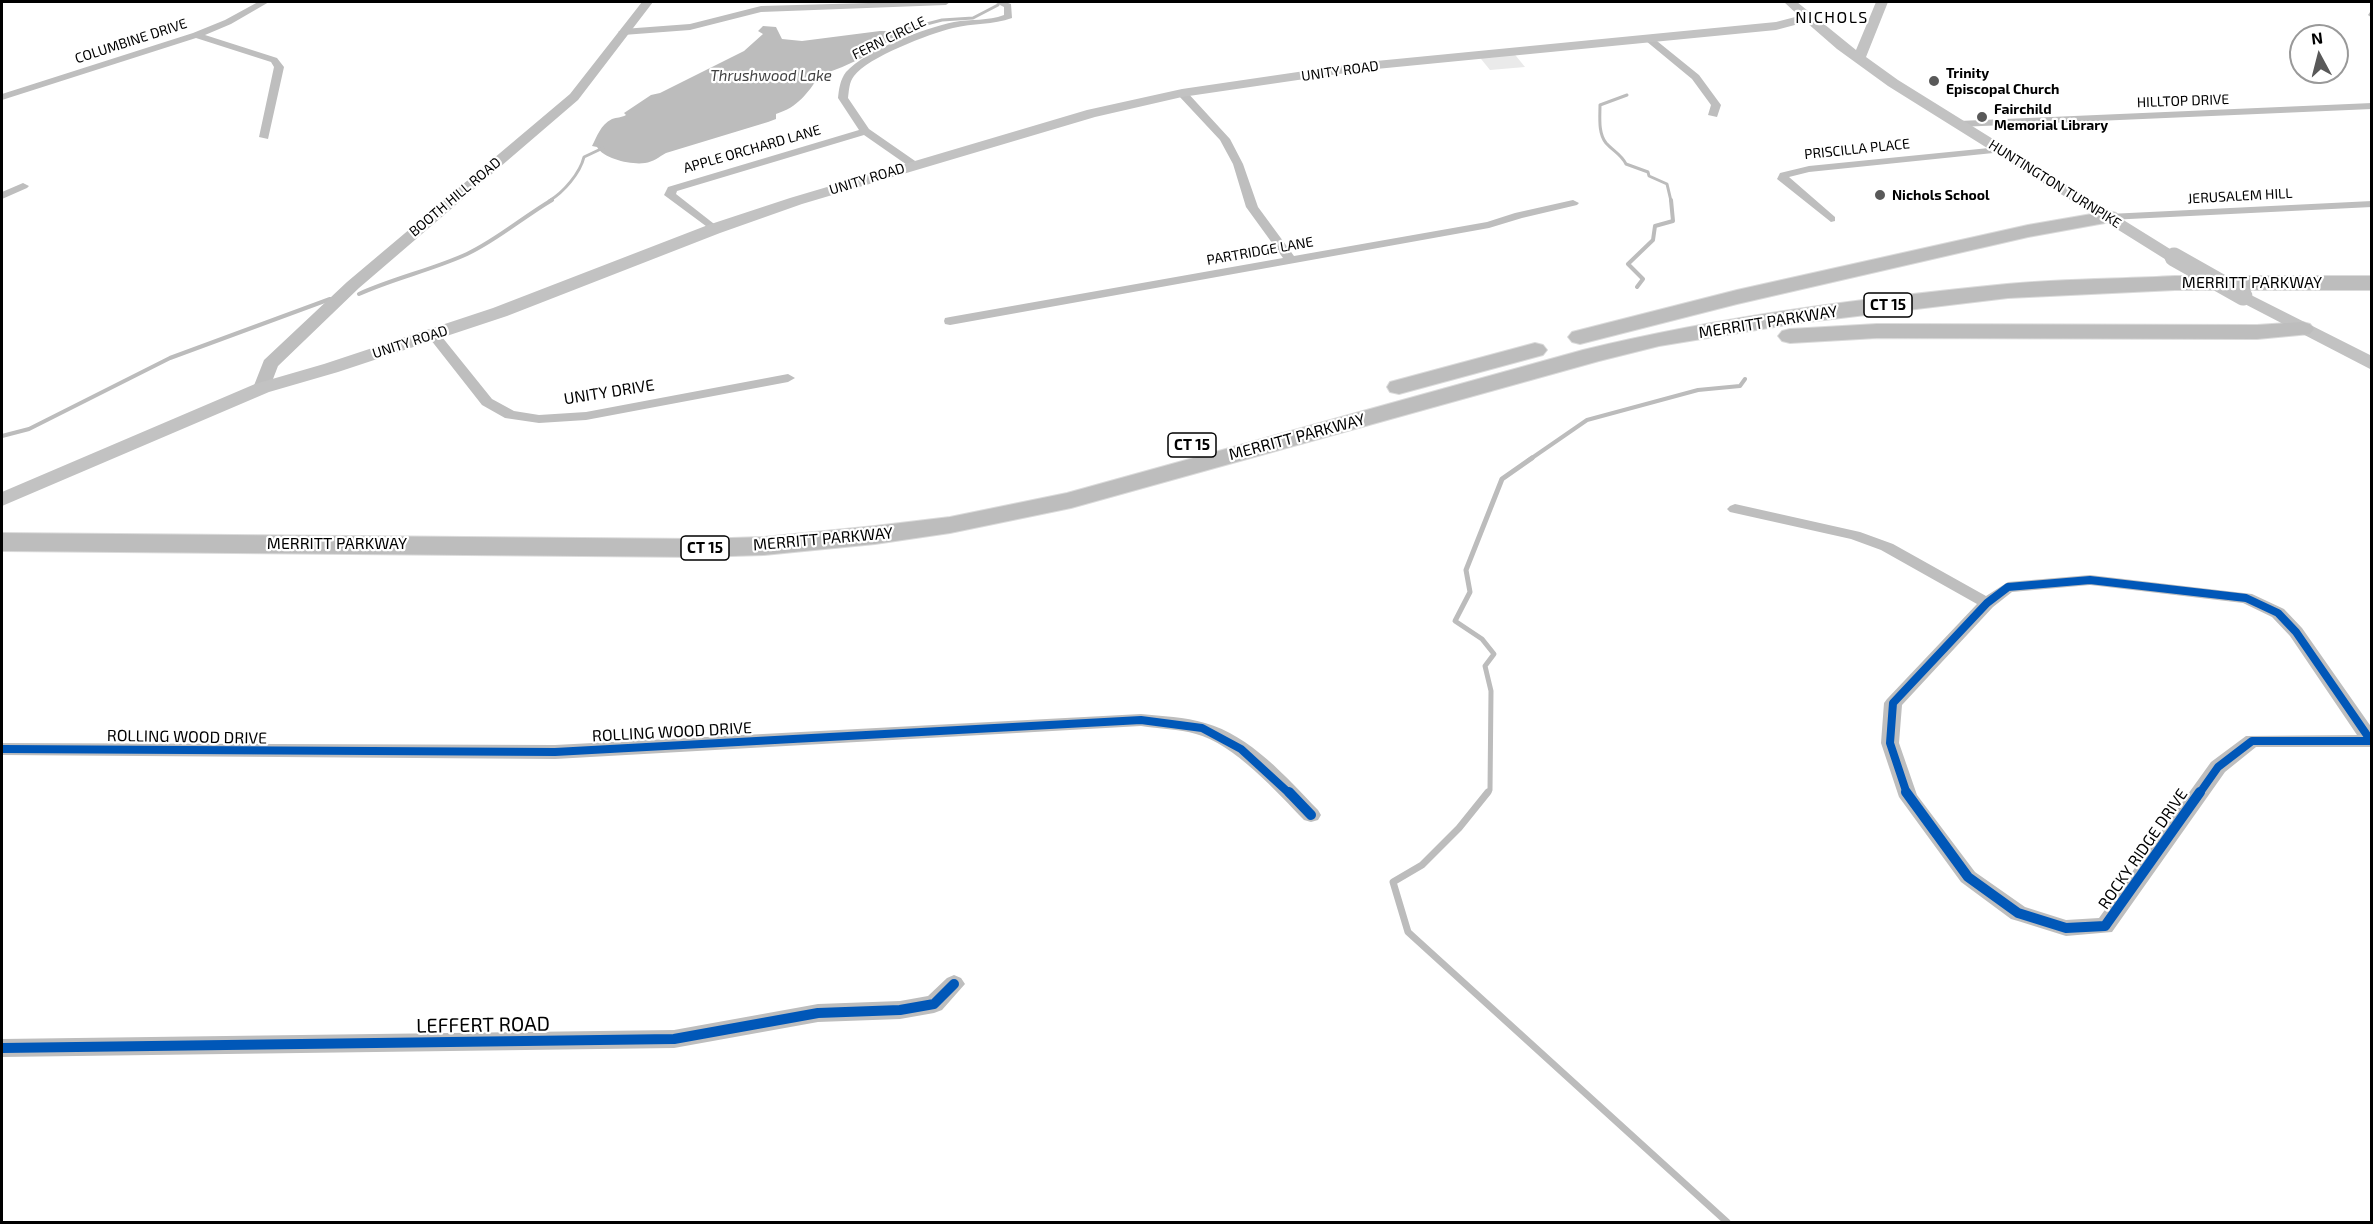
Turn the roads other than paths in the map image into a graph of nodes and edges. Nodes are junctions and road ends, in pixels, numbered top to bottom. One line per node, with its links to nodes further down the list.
1 (265, 2): 11 (street, COLUMBINE DRIVE)
2 (647, 2): 10 (street, BOOTH HILL ROAD)
3 (946, 2): 10 (street, FERN CIRCLE)
4 (998, 2): 19 (street, FERN CIRCLE)
5 (1790, 2): 7 (main road, HUNTINGTON TURNPIKE)
6 (1882, 2): 13 (main road)
7 (1807, 18): 8 (main road, UNITY ROAD); 9 (main road, HUNTINGTON TURNPIKE)
8 (1776, 26): 9 (main road, UNITY ROAD); 12 (main road, UNITY ROAD)
9 (1820, 28): 13 (main road, HUNTINGTON TURNPIKE)
10 (623, 32): 42 (street, BOOTH HILL ROAD)
11 (196, 35): 15 (street, COLUMBINE DRIVE); 20 (street)
12 (1650, 39): 14 (main road, UNITY ROAD); 17 (street)
13 (1859, 58): 18 (main road, HUNTINGTON TURNPIKE)
14 (1182, 93): 22 (main road, UNITY ROAD); 30 (street)
15 (2, 97)
16 (2372, 106): 18 (street, HILLTOP DRIVE)
17 (1713, 115)
18 (1959, 124): 21 (main road, HUNTINGTON TURNPIKE)
19 (865, 131): 22 (street, FERN CIRCLE); 29 (street, APPLE ORCHARD LANE)
20 (264, 137)
21 (1999, 150): 27 (main road, HUNTINGTON TURNPIKE); 28 (street, PRISCILLA PLACE)
22 (914, 165): 29 (main road, UNITY ROAD)
23 (23, 186): 24 (street)
24 (2, 196)
25 (1573, 203): 30 (street, PARTRIDGE LANE)
26 (2372, 204): 27 (street, JERUSALEM HILL)
27 (2109, 217): 36 (main road, HUNTINGTON TURNPIKE, bridge); 38 (highway)
28 (1831, 219)
29 (714, 229): 37 (main road, UNITY ROAD)
30 (1292, 261): 35 (street, PARTRIDGE LANE)
31 (2372, 269): 38 (highway, MERRITT PARKWAY / CT 15)
32 (2297, 283): 33 (highway, MERRITT PARKWAY / CT 15); 34 (highway); 41 (highway, MERRITT PARKWAY / CT 15)
33 (2372, 284)
34 (2372, 290)
35 (950, 321)
36 (2302, 329): 39 (main road, HUNTINGTON TURNPIKE); 41 (highway)
37 (433, 335): 40 (street, UNITY DRIVE); 42 (main road, UNITY ROAD)
38 (1580, 337): 45 (highway, MERRITT PARKWAY / CT 15)
39 (2372, 364)
40 (788, 378)
41 (1486, 386): 46 (highway, MERRITT PARKWAY / CT 15)
42 (262, 388): 43 (main road, UNITY ROAD)
43 (2, 500)
44 (1735, 509): 47 (street)
45 (2, 526)
46 (2, 542)
47 (1987, 603): 47 (street, ROCKY RIDGE DRIVE)
48 (2, 749): 49 (street, ROLLING WOOD DRIVE)
49 (1311, 815)
50 (954, 984): 51 (street, LEFFERT ROAD)
51 (2, 1048)

